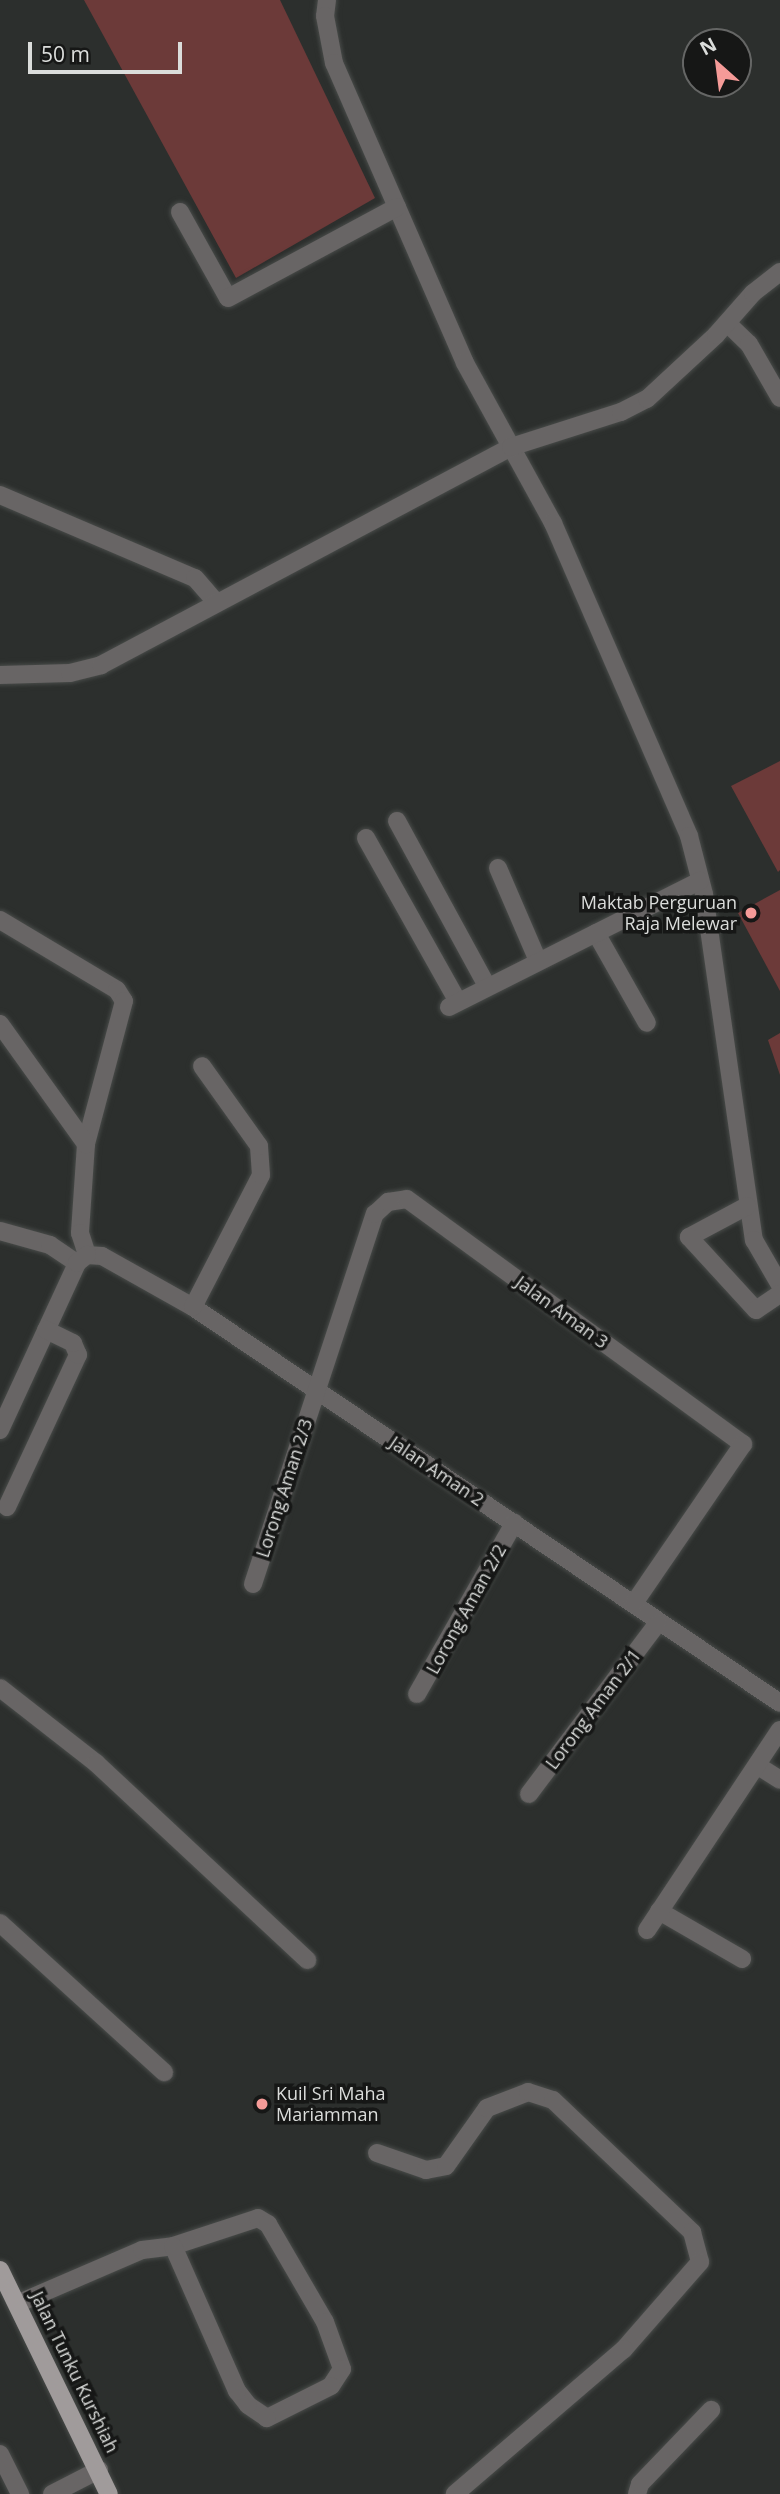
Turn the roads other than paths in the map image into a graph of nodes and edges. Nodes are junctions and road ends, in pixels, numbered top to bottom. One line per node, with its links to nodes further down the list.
1 (327, 0): 2 (street)
2 (397, 207): 3 (street); 7 (street)
3 (180, 212)
4 (780, 272): 5 (street)
5 (727, 323): 6 (street); 7 (street)
6 (780, 398)
7 (511, 447): 9 (street); 14 (street)
8 (0, 495): 9 (street)
9 (217, 603): 10 (street)
10 (0, 675)
11 (397, 821): 18 (street)
12 (366, 838): 18 (street)
13 (498, 868): 17 (street)
14 (700, 881): 16 (street); 23 (street)
15 (0, 920): 22 (street)
16 (596, 933): 17 (street); 19 (street)
17 (538, 961): 18 (street)
18 (487, 986)
19 (647, 1023)
20 (0, 1024): 22 (street)
21 (202, 1066): 28 (street)
22 (86, 1144): 25 (street)
23 (747, 1206): 26 (street); 27 (street)
24 (0, 1231): 25 (street, Jalan Aman 2)
25 (82, 1259): 28 (street, Jalan Aman 2); 29 (street)
26 (780, 1285)
27 (780, 1294)
28 (193, 1307): 30 (street, Jalan Aman 2)
29 (46, 1330): 31 (street); 32 (street)
30 (314, 1391): 33 (street, Jalan Aman 2); 34 (street, Lorong Aman 2/3); 35 (street, Jalan Aman 3)
31 (0, 1430)
32 (7, 1507)
33 (514, 1523): 35 (street, Jalan Aman 2); 38 (street, Lorong Aman 2/2)
34 (253, 1584)
35 (634, 1604): 36 (street, Jalan Aman 2)
36 (657, 1624): 39 (street, Jalan Aman 2); 43 (street, Lorong Aman 2/1)
37 (0, 1688): 47 (street)
38 (417, 1694)
39 (780, 1703)
40 (780, 1730): 41 (street)
41 (758, 1766): 42 (street); 44 (street)
42 (780, 1780)
43 (529, 1794)
44 (659, 1911): 46 (street); 48 (street)
45 (0, 1923): 49 (street)
46 (647, 1930)
47 (307, 1959)
48 (742, 1959)
49 (164, 2072)
50 (377, 2153): 61 (street)
51 (173, 2246): 51 (street); 53 (street)
52 (0, 2270): 53 (main road, Jalan Tunku Kurshiah)
53 (19, 2303): 56 (main road, Jalan Tunku Kurshiah)
54 (711, 2410): 62 (street)
55 (0, 2454): 57 (street)
56 (99, 2470): 59 (street); 60 (main road, Jalan Tunku Kurshiah)
57 (5, 2473): 58 (street)
58 (20, 2494)
59 (52, 2494)
60 (109, 2494)
61 (456, 2494)
62 (636, 2494)

